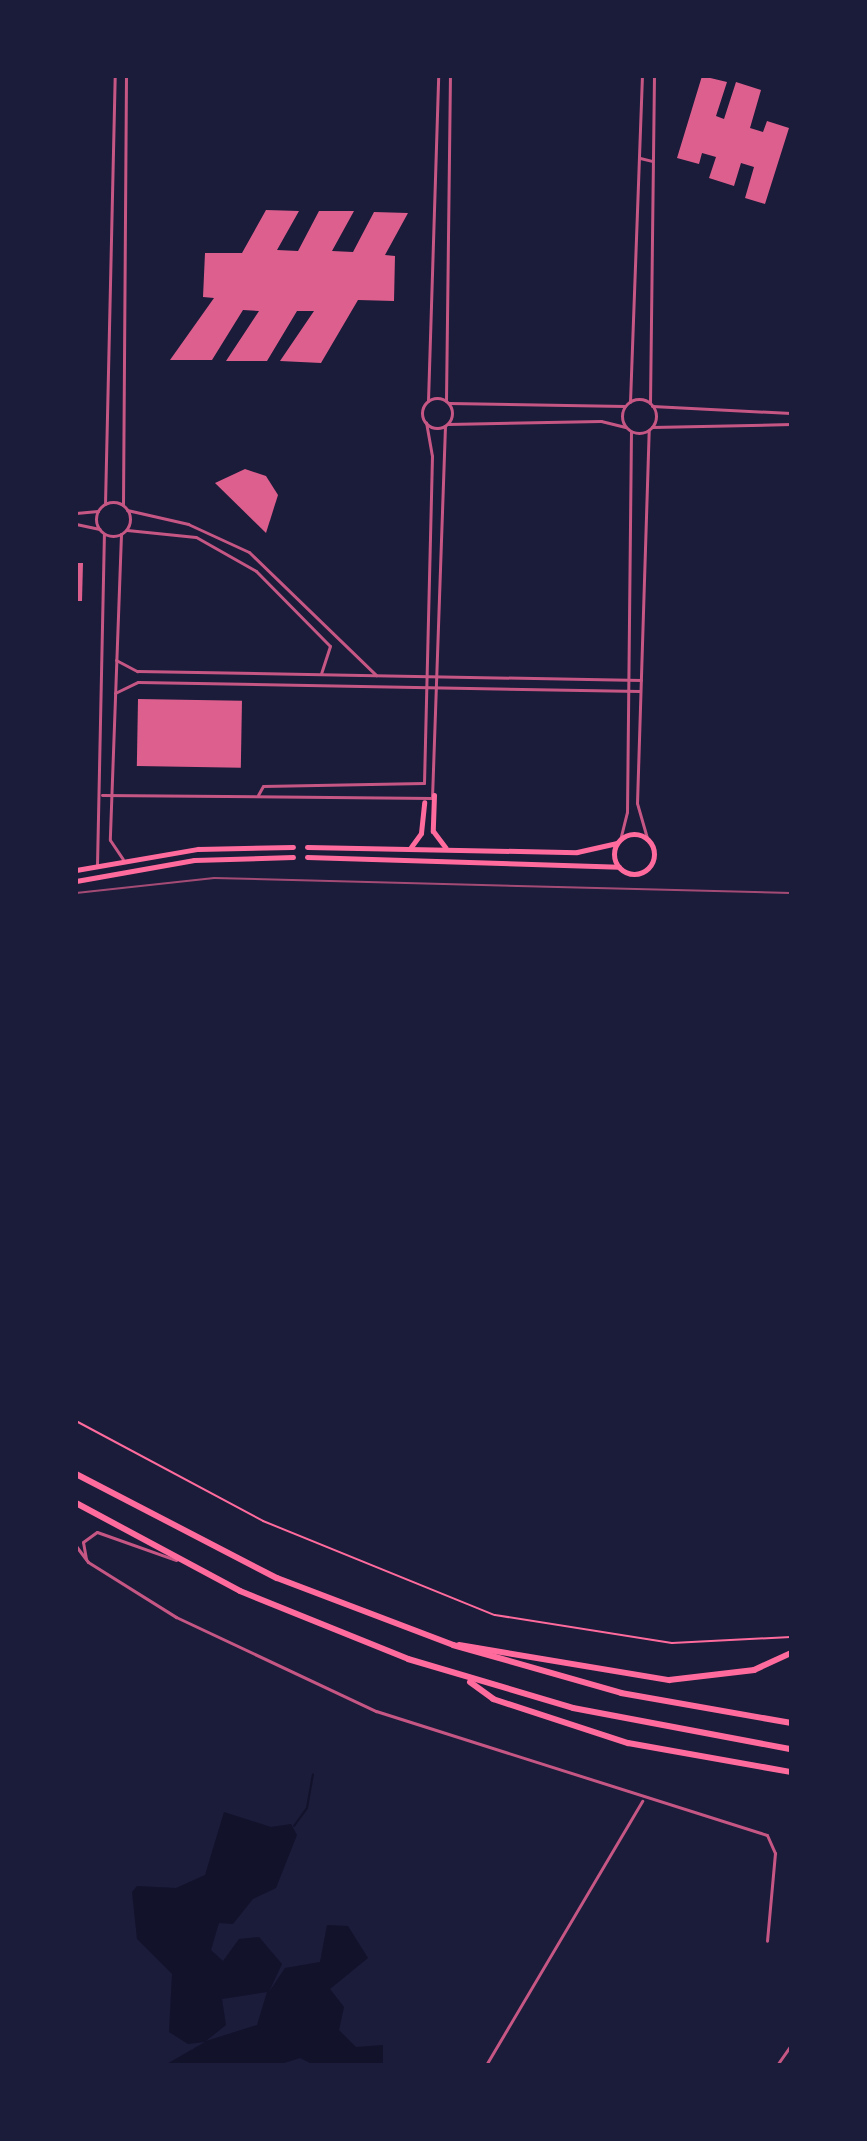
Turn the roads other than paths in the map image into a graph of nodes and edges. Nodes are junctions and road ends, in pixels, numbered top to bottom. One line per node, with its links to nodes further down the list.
1 (115, 76): 25 (street)
2 (126, 76): 26 (street)
3 (438, 76): 7 (street)
4 (450, 76): 8 (street)
5 (642, 76): 9 (street)
6 (654, 76): 10 (street)
7 (437, 156): 8 (street); 11 (street)
8 (448, 157): 12 (street)
9 (640, 158): 10 (street); 15 (street)
10 (652, 161): 16 (street)
11 (437, 185): 12 (street); 13 (street)
12 (447, 186): 14 (street)
13 (428, 401): 14 (street); 19 (street)
14 (447, 402): 17 (street); 21 (street)
15 (630, 402): 16 (street); 17 (street)
16 (651, 404): 18 (street); 23 (street)
17 (625, 406): 22 (street)
18 (791, 413)
19 (426, 423): 21 (street); 38 (street)
20 (791, 424): 23 (street)
21 (446, 425): 22 (street); 39 (street)
22 (625, 427): 24 (street)
23 (651, 429): 24 (street); 41 (street)
24 (631, 432): 40 (street)
25 (105, 504): 26 (street); 28 (street)
26 (123, 505): 27 (street)
27 (127, 510): 32 (street); 37 (street)
28 (98, 511): 29 (street); 31 (street)
29 (76, 513)
30 (76, 524): 31 (street)
31 (99, 529): 33 (street)
32 (127, 530): 34 (street); 36 (street)
33 (104, 534): 34 (street); 51 (street)
34 (121, 534): 35 (street)
35 (116, 660): 36 (street); 46 (street)
36 (321, 674): 37 (street)
37 (376, 675): 38 (street)
38 (426, 676): 39 (street); 42 (street)
39 (439, 676): 40 (street); 43 (street)
40 (630, 680): 41 (street); 44 (street)
41 (641, 680): 45 (street)
42 (426, 688): 43 (street); 46 (street); 47 (street)
43 (439, 688): 44 (street); 48 (street)
44 (629, 691): 45 (street); 49 (street)
45 (640, 691): 50 (street)
46 (115, 693): 52 (street)
47 (425, 728): 48 (street); 54 (street)
48 (438, 728): 53 (street)
49 (628, 794): 50 (street); 57 (street)
50 (637, 794): 56 (street)
51 (102, 795): 52 (street); 65 (street)
52 (114, 795): 54 (street); 64 (street)
53 (434, 795): 55 (street); 61 (main road)
54 (258, 797): 55 (street)
55 (424, 802): 60 (main road)
56 (647, 838): 57 (main road); 66 (main road)
57 (619, 842): 61 (main road); 66 (main road)
58 (293, 847): 64 (main road)
59 (307, 847): 60 (main road)
60 (411, 847): 61 (main road)
61 (447, 848)
62 (293, 857): 68 (main road)
63 (307, 857): 66 (main road)
64 (123, 859): 65 (main road)
65 (97, 865): 67 (main road)
66 (619, 867)
67 (76, 870)
68 (76, 881)
69 (76, 1474): 76 (highway)
70 (76, 1503): 74 (highway)
71 (76, 1519): 72 (street)
72 (76, 1537)
73 (76, 1546): 75 (street)
74 (176, 1560): 75 (street); 78 (highway)
75 (88, 1562): 82 (street)
76 (453, 1645): 77 (highway); 79 (highway)
77 (791, 1653)
78 (463, 1677): 80 (highway); 81 (highway)
79 (791, 1723)
80 (791, 1749)
81 (791, 1772)
82 (642, 1801): 83 (street); 85 (street)
83 (767, 1941)
84 (791, 2045): 86 (street)
85 (486, 2065)
86 (777, 2065)

